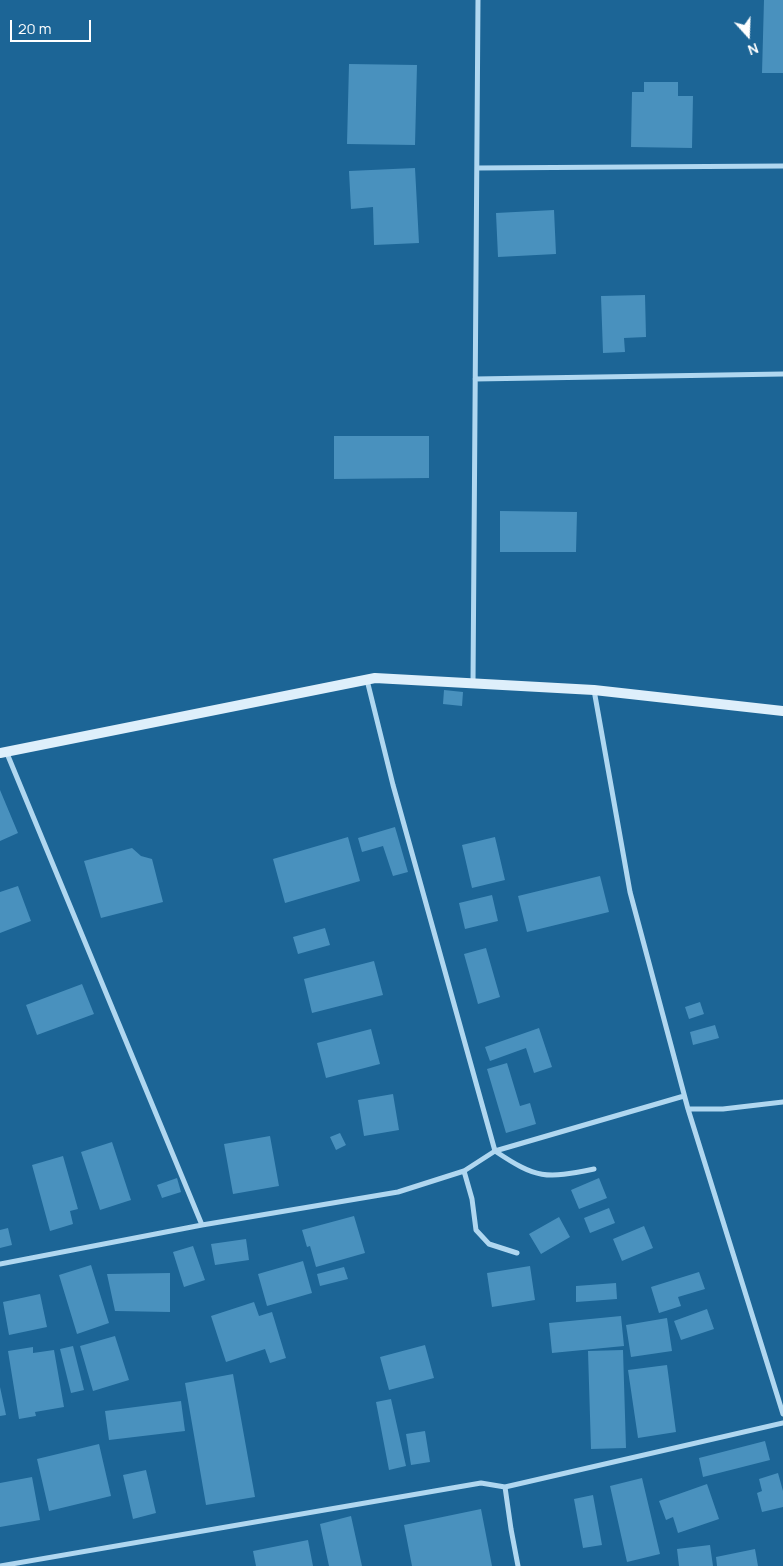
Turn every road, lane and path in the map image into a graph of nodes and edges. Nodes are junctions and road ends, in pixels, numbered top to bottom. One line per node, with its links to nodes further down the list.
1 (478, 0): 3 (street)
2 (783, 166): 3 (street)
3 (477, 168): 5 (street)
4 (783, 374): 5 (street)
5 (475, 378): 7 (street)
6 (367, 680): 7 (street); 10 (street); 14 (street)
7 (473, 683): 8 (street)
8 (594, 690): 9 (street); 11 (street)
9 (783, 712)
10 (3, 752): 17 (street)
11 (684, 1096): 13 (street); 14 (street)
12 (783, 1102): 13 (street)
13 (688, 1110): 20 (street)
14 (495, 1151): 15 (street); 16 (street)
15 (594, 1169)
16 (464, 1170): 17 (street); 18 (street)
17 (202, 1225): 19 (street)
18 (517, 1253)
19 (0, 1264)
20 (783, 1414)
21 (783, 1423): 22 (street)
22 (506, 1487): 23 (street); 24 (street)
23 (0, 1566)
24 (518, 1566)

